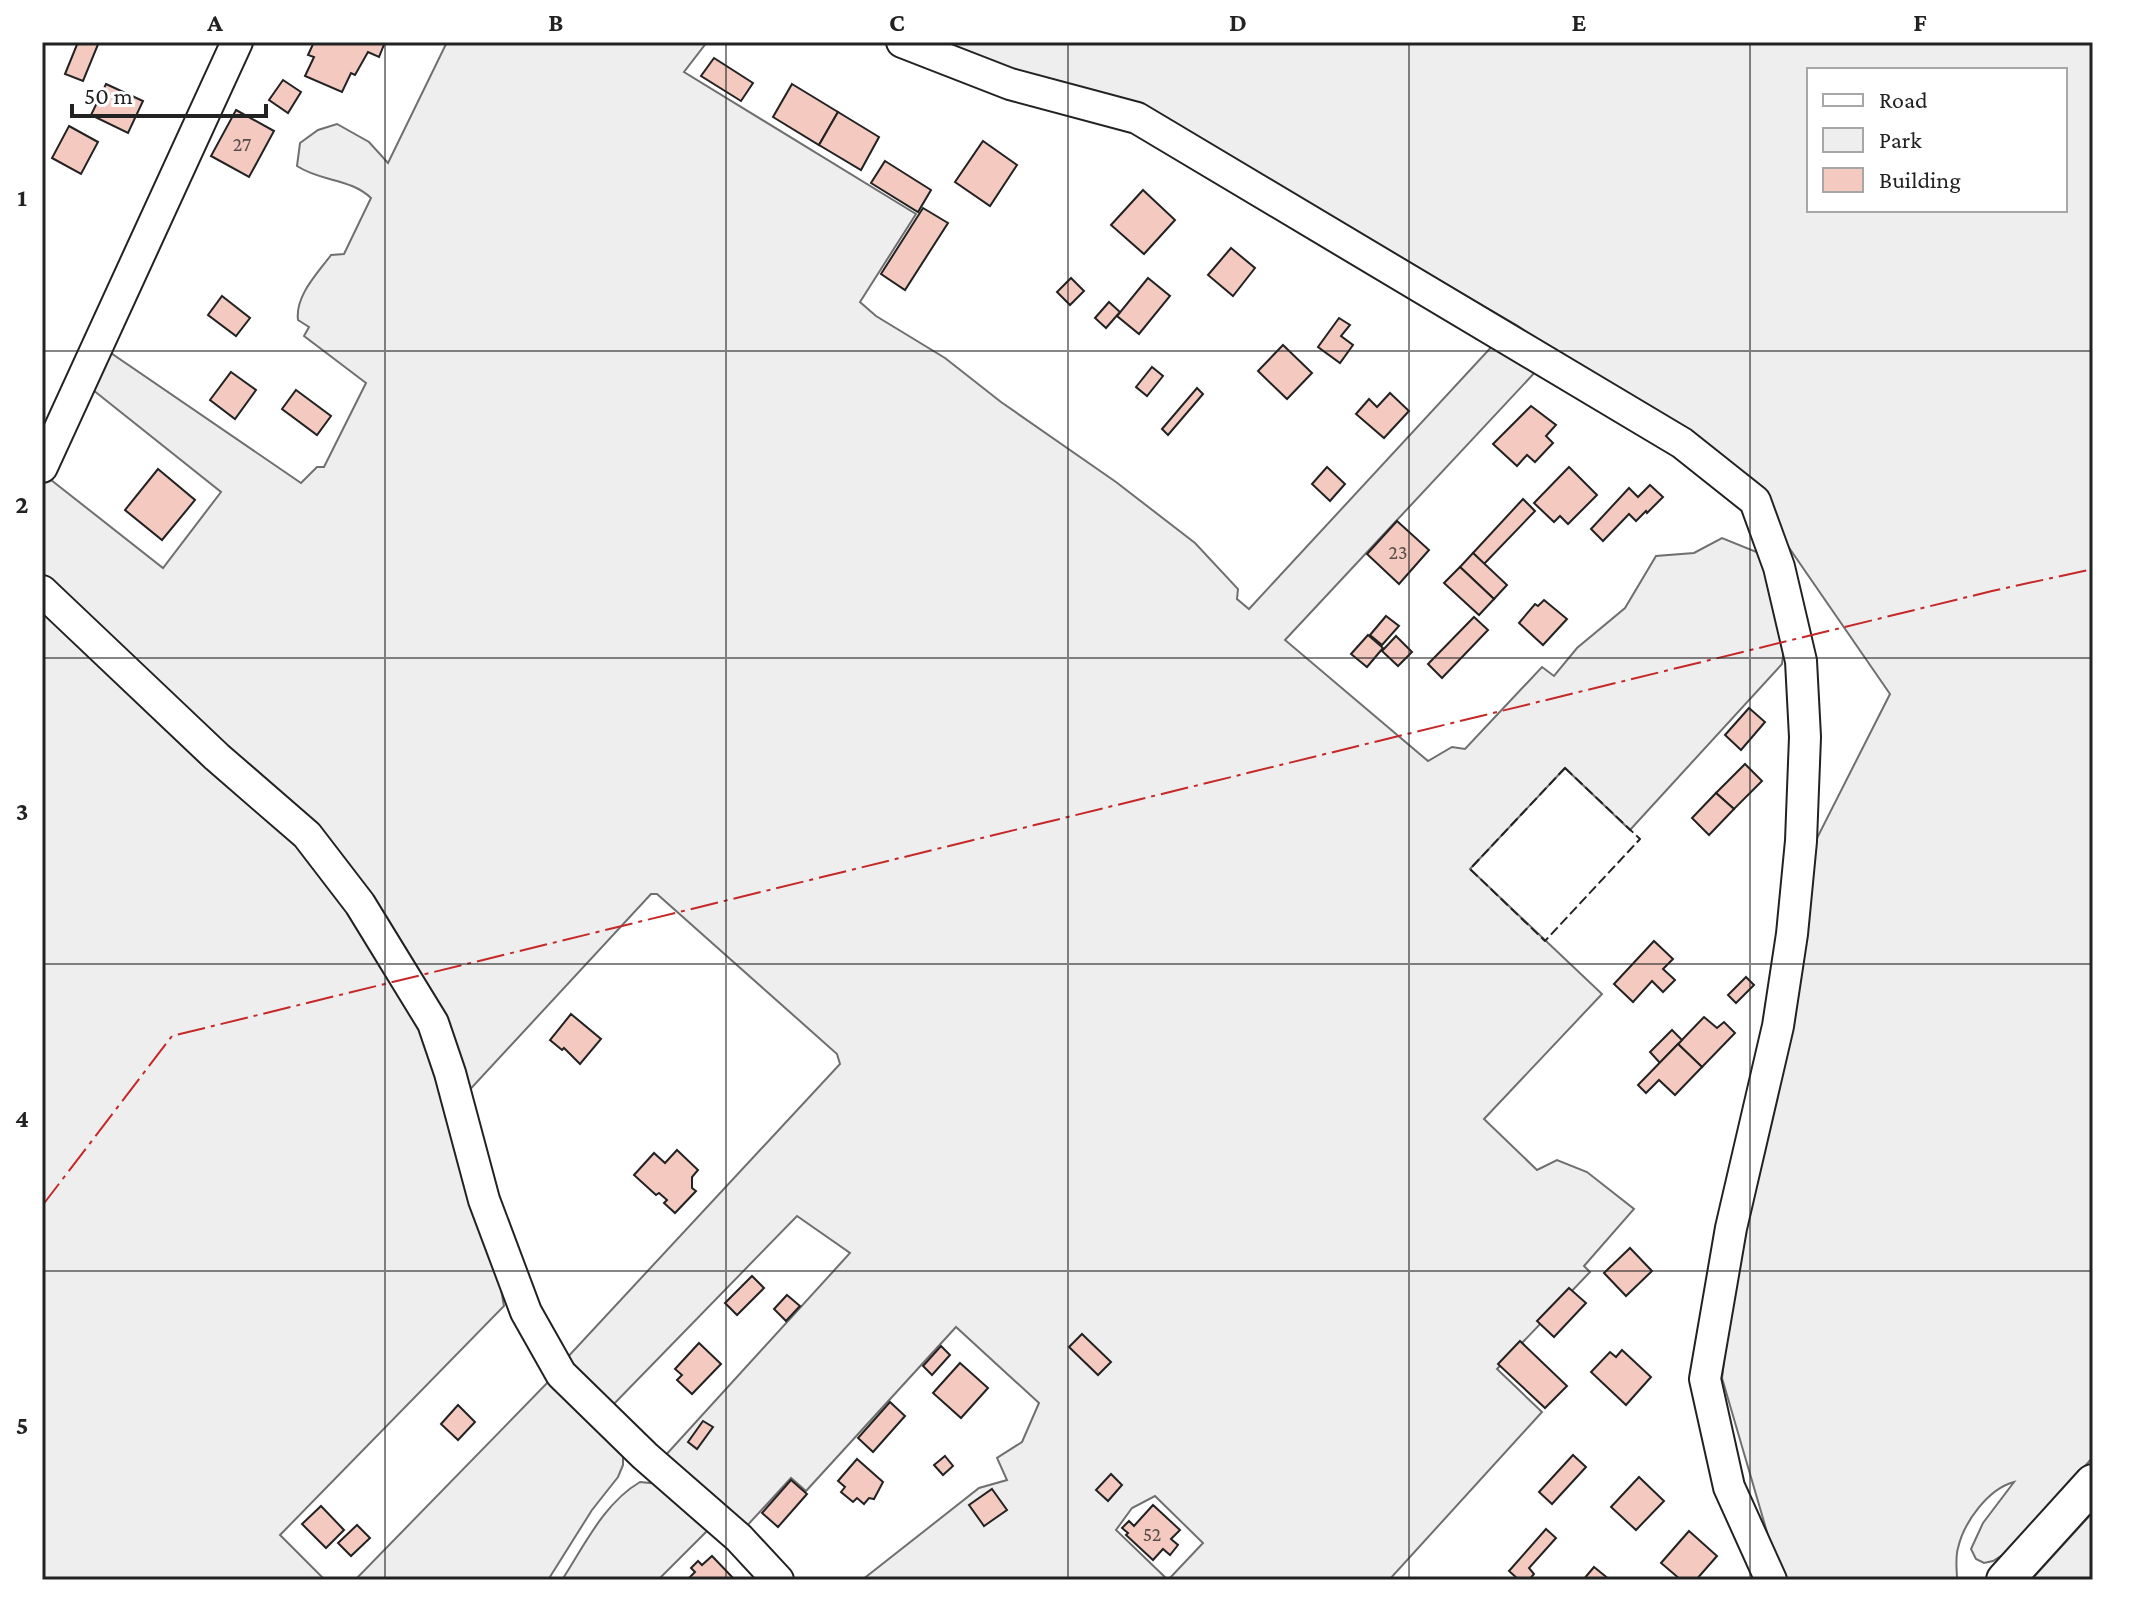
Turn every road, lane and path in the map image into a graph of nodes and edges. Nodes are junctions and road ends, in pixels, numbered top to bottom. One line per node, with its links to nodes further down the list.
1 (237, 42): 3 (street)
2 (902, 42): 7 (street)
3 (42, 467)
4 (42, 591): 6 (street)
5 (2093, 1483): 8 (main road)
6 (778, 1580)
7 (1771, 1580)
8 (2005, 1580)

